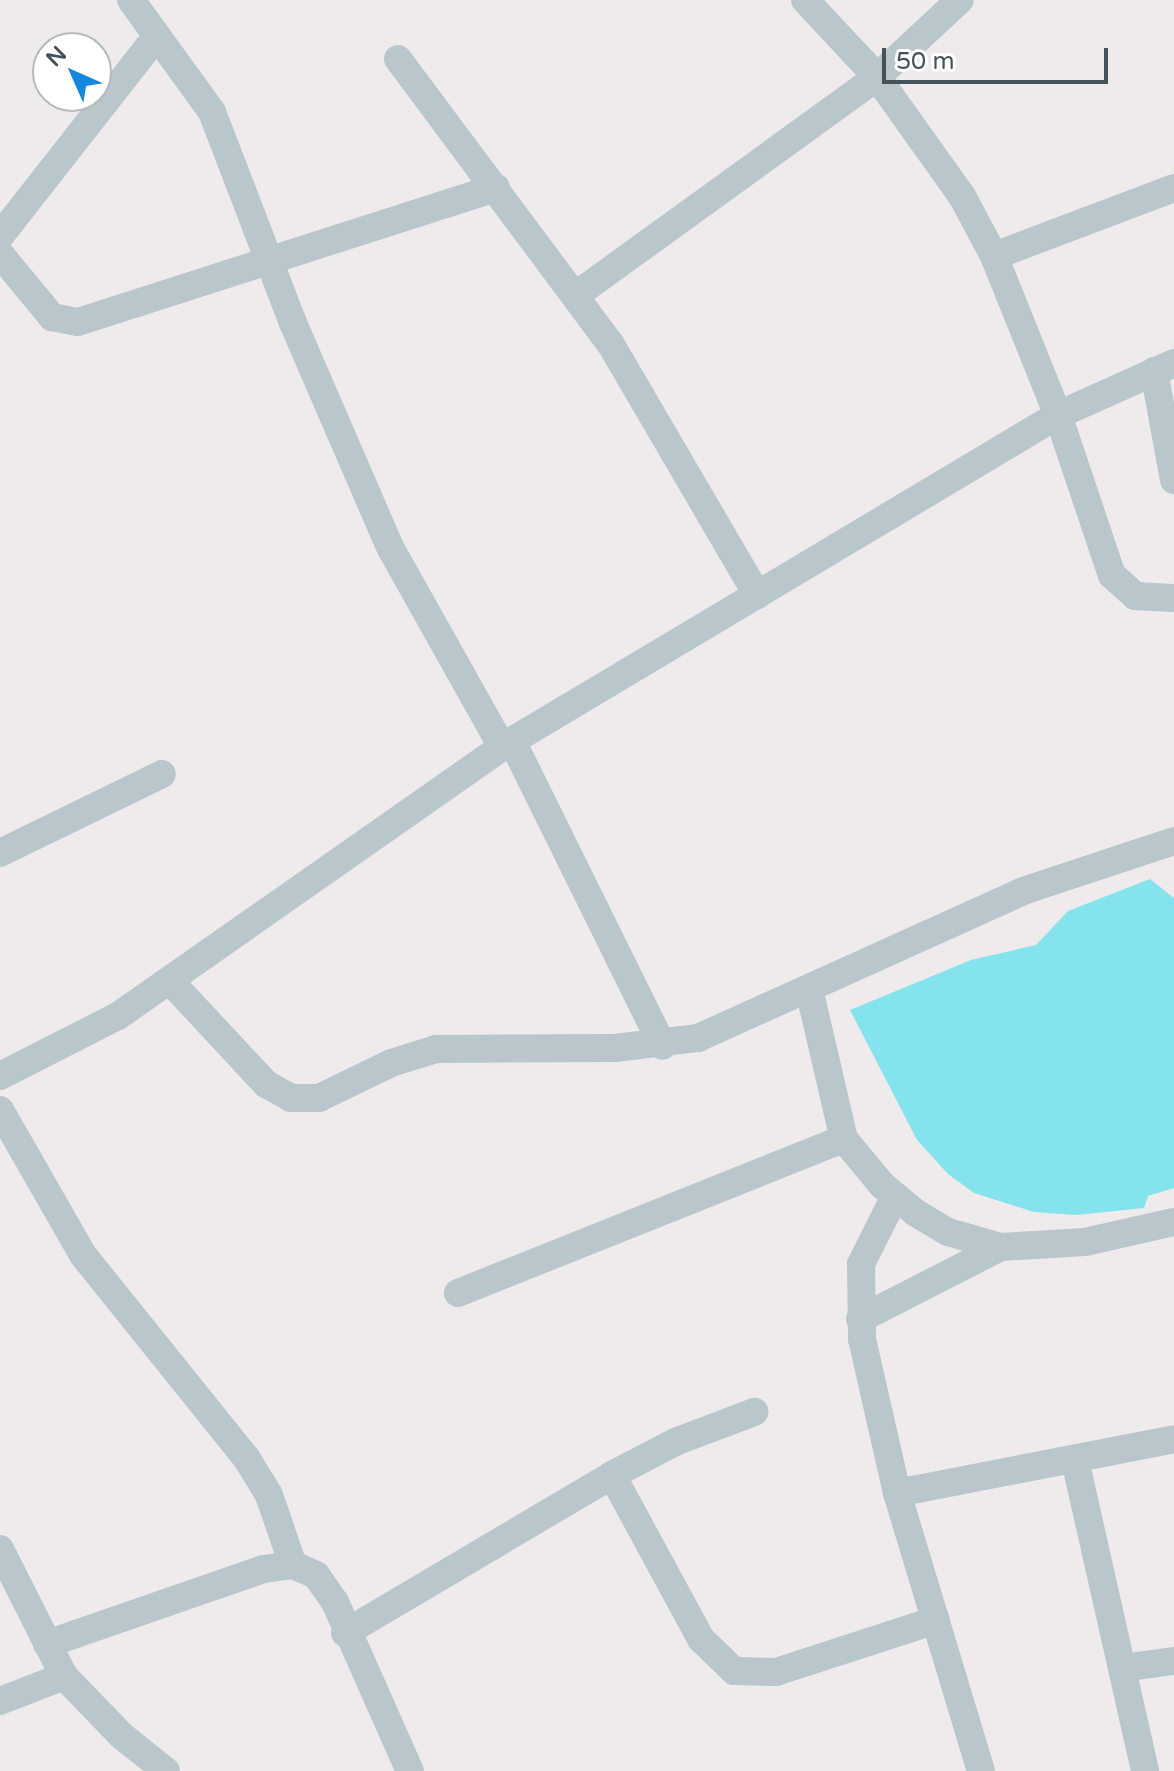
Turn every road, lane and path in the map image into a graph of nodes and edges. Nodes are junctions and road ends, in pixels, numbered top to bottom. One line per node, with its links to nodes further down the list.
1 (131, 0): 4 (street)
2 (805, 0): 6 (street)
3 (960, 0): 6 (street)
4 (157, 36): 9 (street); 12 (street)
5 (398, 59): 7 (street)
6 (877, 77): 11 (street); 13 (street)
7 (496, 188): 12 (street); 13 (street)
8 (1174, 188): 11 (street)
9 (0, 236)
10 (0, 254): 12 (street)
11 (994, 256): 15 (street)
12 (270, 261): 19 (street)
13 (576, 295): 17 (street)
14 (1164, 367): 15 (street); 16 (street)
15 (1058, 415): 17 (street); 18 (street)
16 (1174, 480)
17 (757, 595): 19 (street)
18 (1174, 598)
19 (507, 744): 23 (street); 25 (street)
20 (162, 774): 22 (street)
21 (1174, 841): 24 (street)
22 (0, 853)
23 (170, 981): 25 (street); 26 (street)
24 (809, 989): 25 (street); 28 (street)
25 (663, 1046)
26 (0, 1076)
27 (0, 1110): 40 (street)
28 (844, 1139): 29 (street); 32 (street)
29 (895, 1196): 31 (street); 33 (street)
30 (1174, 1222): 31 (street)
31 (1001, 1247): 33 (street)
32 (458, 1293)
33 (860, 1319): 38 (street)
34 (754, 1412): 37 (street)
35 (1174, 1439): 36 (street)
36 (1075, 1460): 38 (street); 45 (street)
37 (612, 1475): 41 (street); 42 (street)
38 (897, 1493): 41 (street)
39 (0, 1549): 43 (street)
40 (293, 1565): 42 (street); 43 (street)
41 (936, 1620): 50 (street)
42 (345, 1633): 49 (street)
43 (47, 1644): 46 (street)
44 (1174, 1661): 45 (street)
45 (1122, 1668): 51 (street)
46 (64, 1676): 47 (street); 48 (street)
47 (0, 1701)
48 (166, 1771)
49 (410, 1771)
50 (981, 1771)
51 (1145, 1771)

